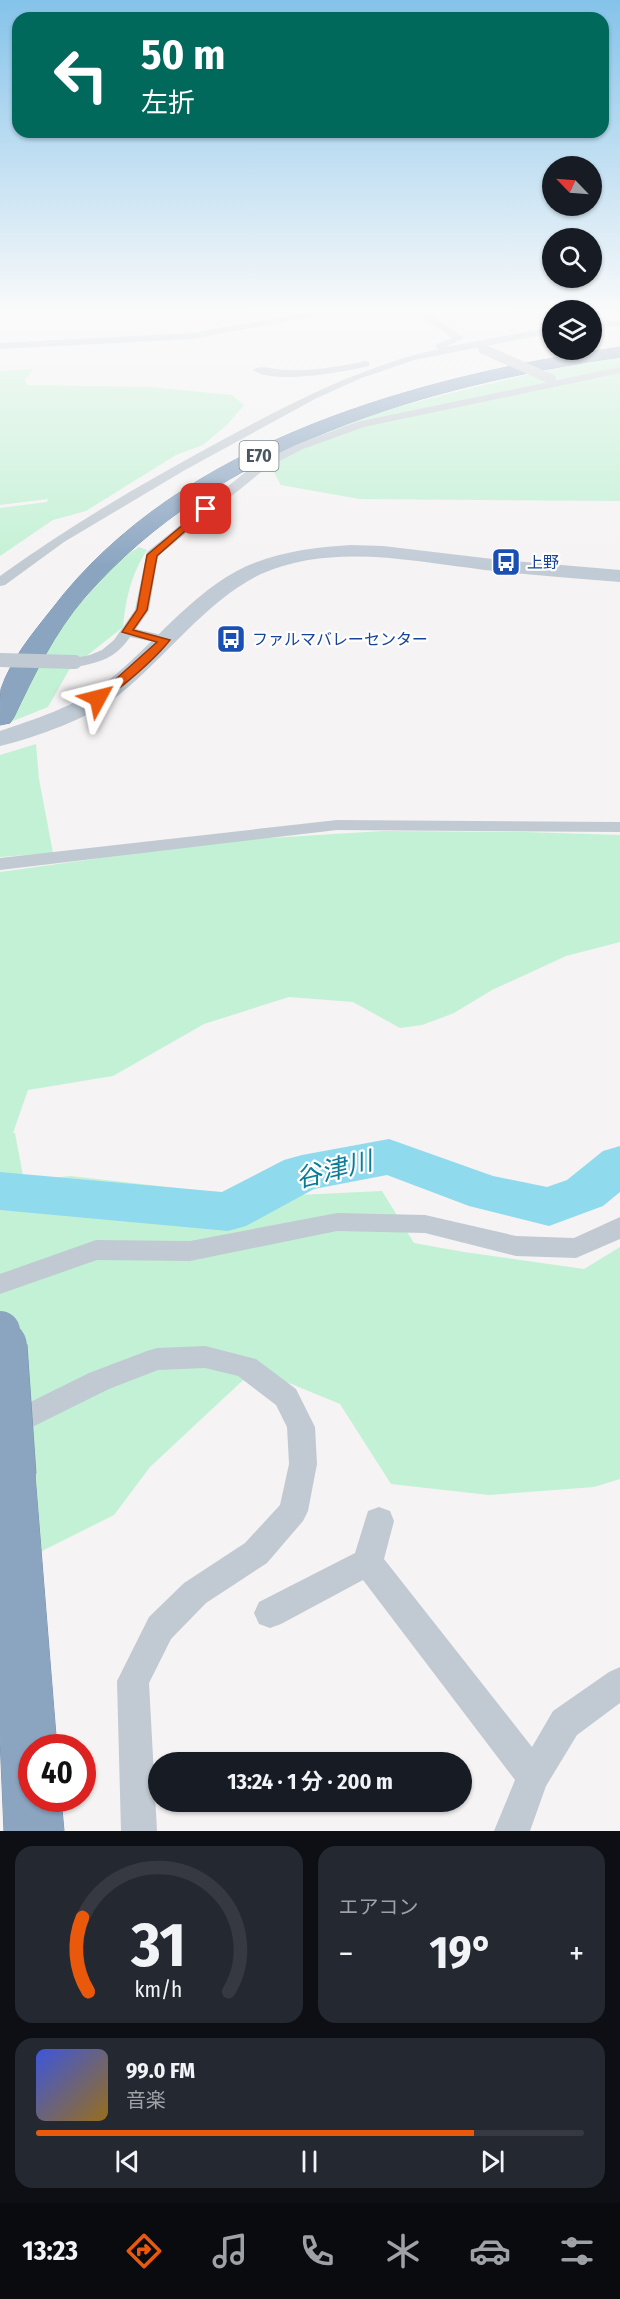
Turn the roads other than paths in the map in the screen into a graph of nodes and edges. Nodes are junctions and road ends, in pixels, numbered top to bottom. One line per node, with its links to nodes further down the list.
1 (319, 394): 6 (street)
2 (405, 394): 10 (highway, E70)
3 (420, 394): 11 (highway, E70)
4 (491, 394): 7 (street)
5 (620, 576): 8 (street)
6 (0, 582)
7 (127, 632): 8 (street); 9 (street, bridge)
8 (165, 640): 12 (street)
9 (0, 660)
10 (0, 694)
11 (0, 717)
12 (0, 739)
13 (620, 827): 14 (street)
14 (0, 864)
15 (620, 1226): 16 (street)
16 (0, 1284)
17 (0, 1331): 18 (highway, bridge)
18 (5, 1453): 23 (highway); 27 (street)
19 (379, 1521): 20 (street)
20 (368, 1562): 21 (street); 24 (street)
21 (270, 1613)
22 (620, 1683): 24 (street)
23 (27, 1734)
24 (533, 1776): 28 (street)
25 (33, 1812): 26 (highway)
26 (34, 1831)
27 (139, 1831)
28 (512, 1831)

